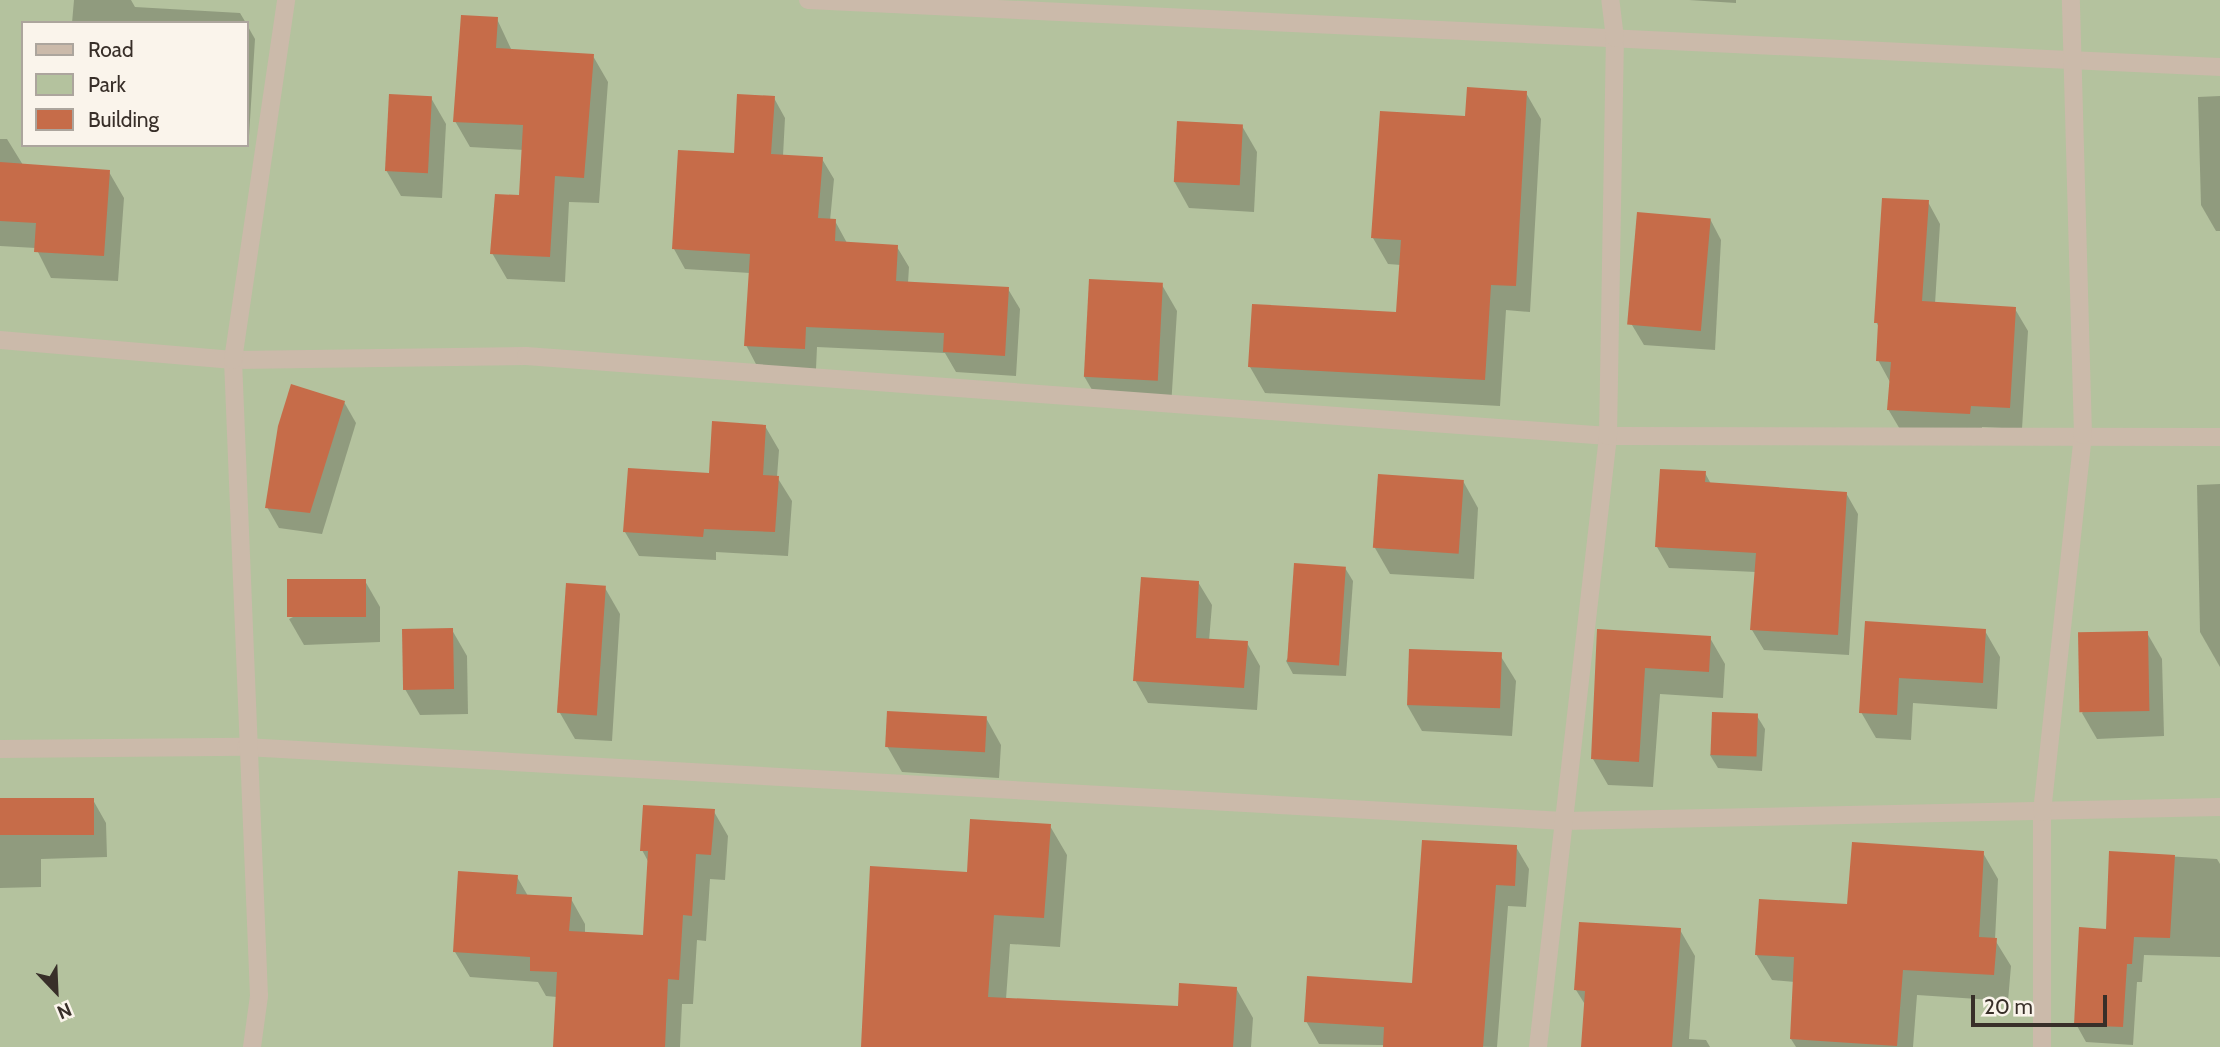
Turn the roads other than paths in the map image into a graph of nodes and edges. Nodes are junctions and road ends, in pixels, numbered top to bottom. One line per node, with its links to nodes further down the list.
1 (286, 0): 10 (street)
2 (808, 0): 5 (street)
3 (1610, 0): 6 (street)
4 (2071, 0): 7 (street)
5 (1086, 7): 6 (street)
6 (1615, 38): 7 (street); 12 (street)
7 (2072, 61): 8 (street); 11 (street)
8 (2220, 67)
9 (0, 341): 10 (street)
10 (233, 360): 12 (street); 14 (street)
11 (2083, 435): 12 (street); 13 (street); 17 (street)
12 (1608, 436): 18 (street)
13 (2220, 437)
14 (246, 747): 15 (street); 18 (street); 19 (street)
15 (0, 749)
16 (2220, 807): 17 (street)
17 (2042, 811): 18 (street); 21 (street)
18 (1564, 821): 20 (street)
19 (252, 1047)
20 (1538, 1047)
21 (2042, 1047)

